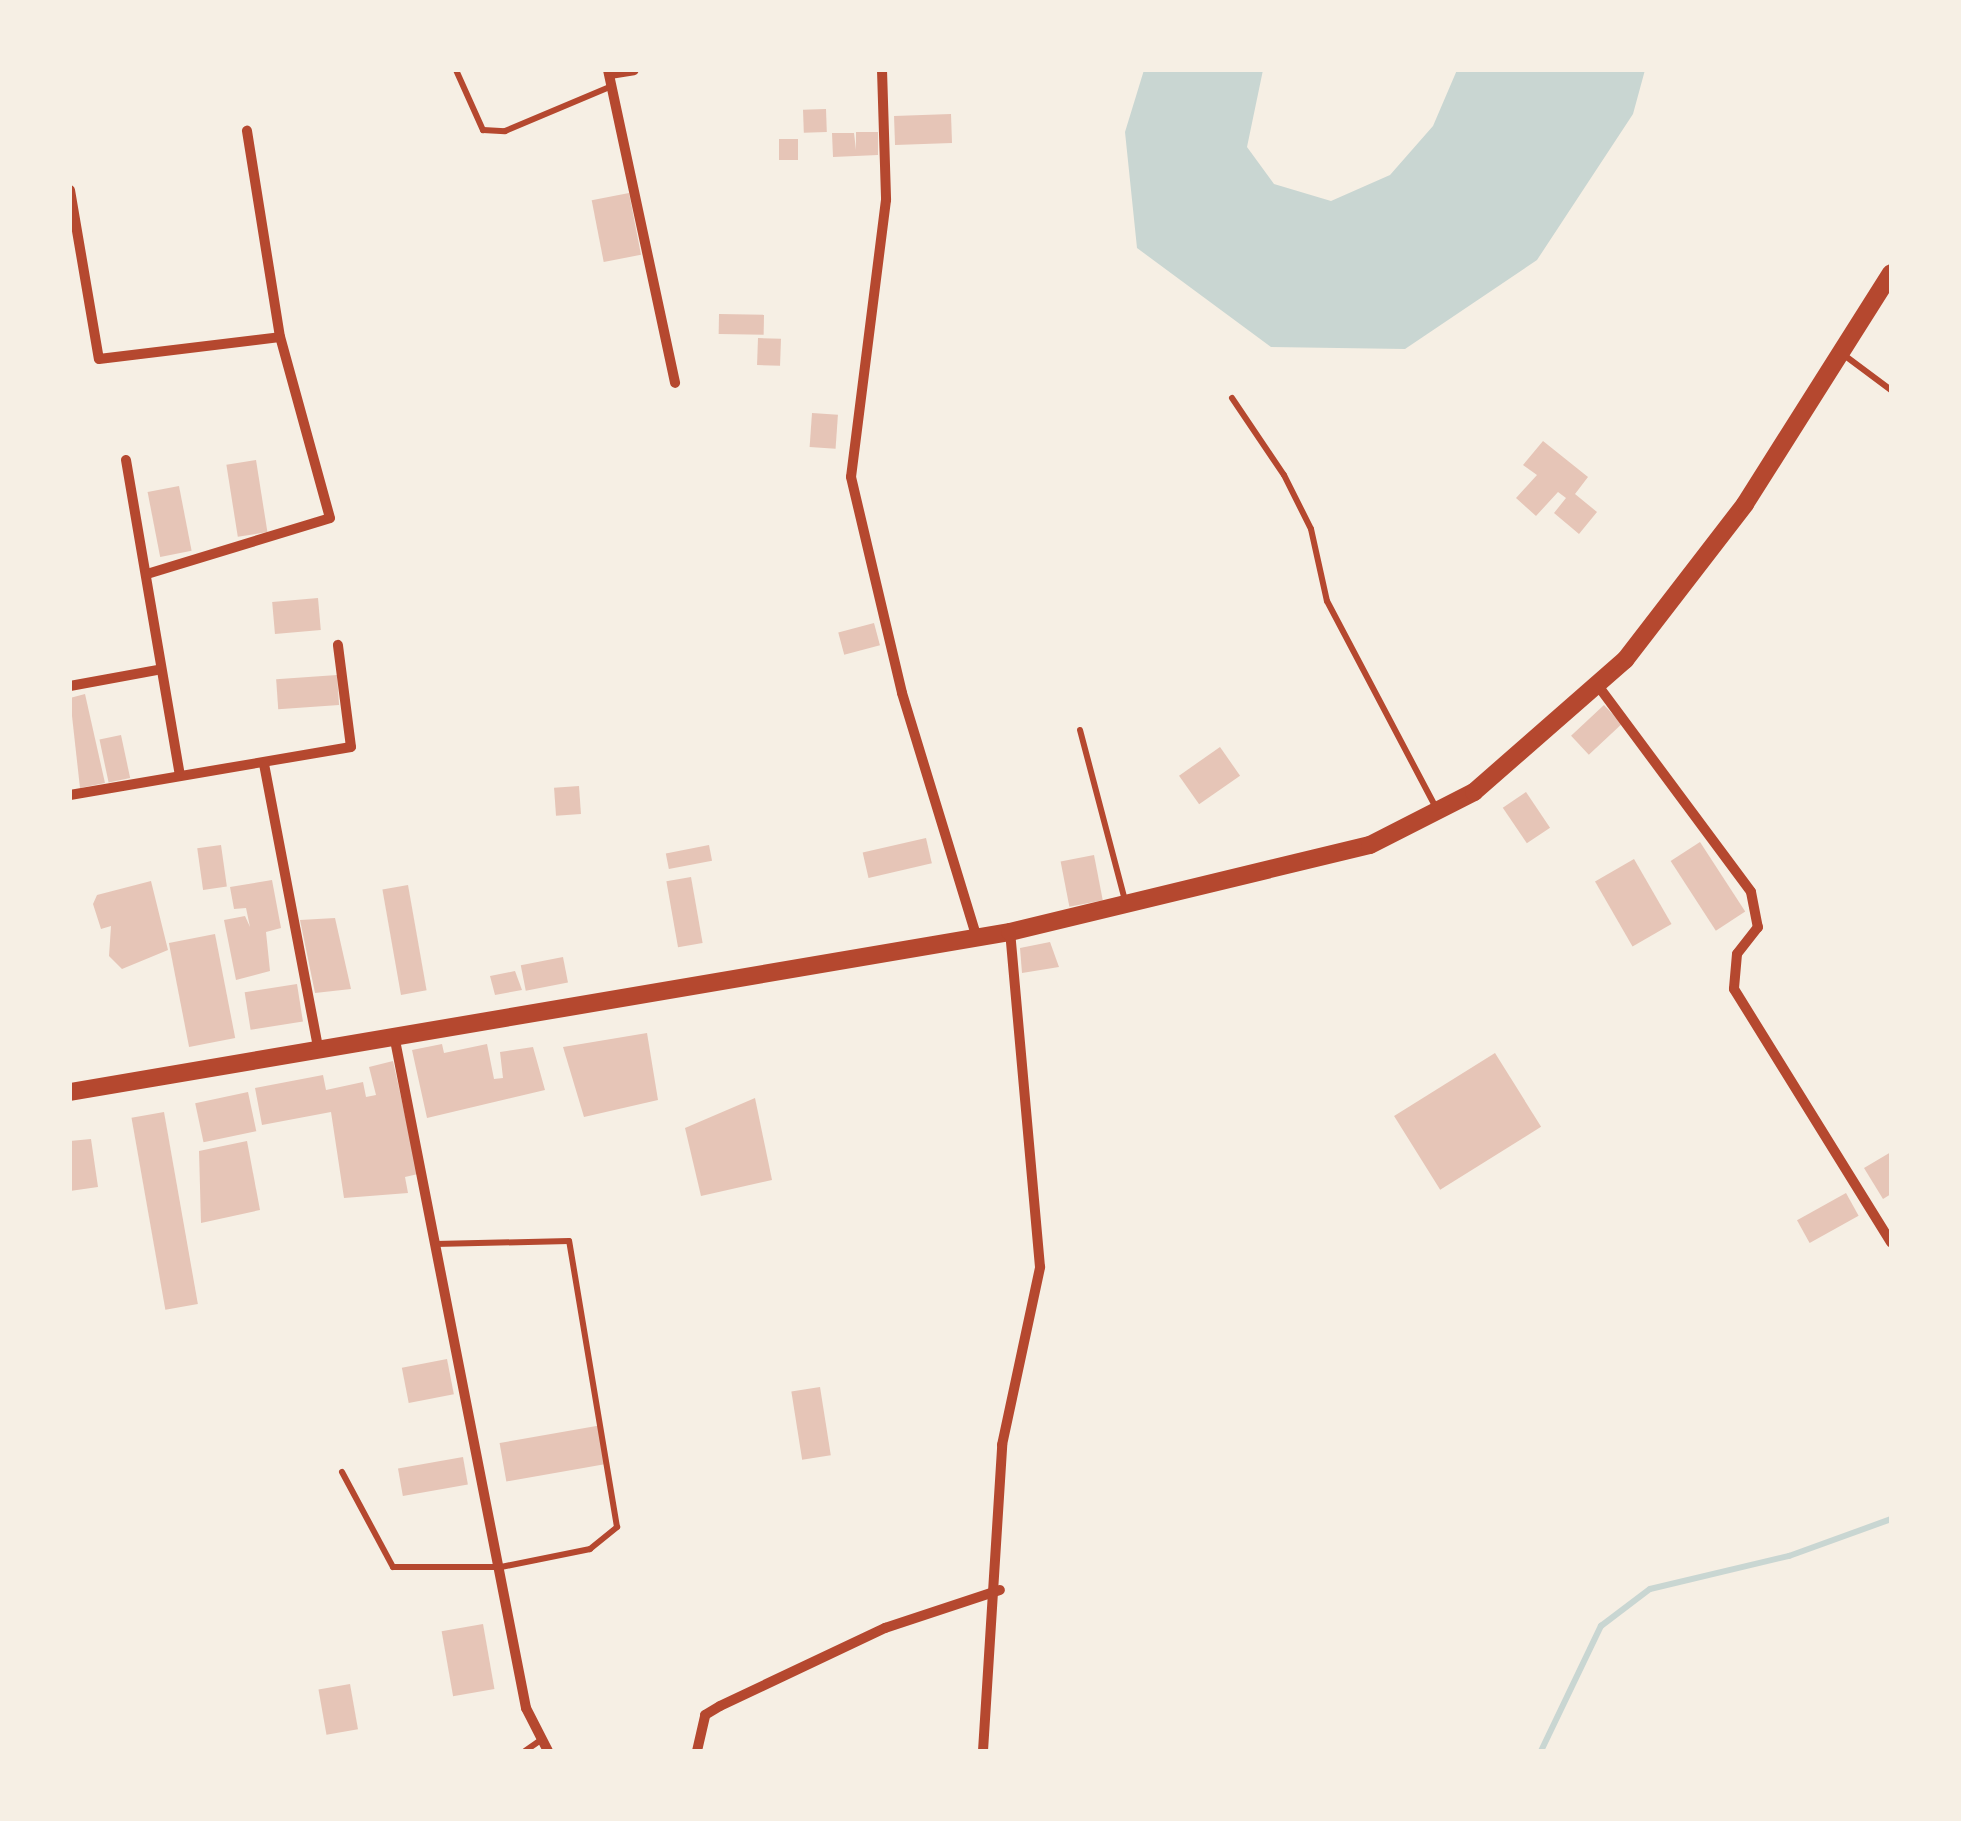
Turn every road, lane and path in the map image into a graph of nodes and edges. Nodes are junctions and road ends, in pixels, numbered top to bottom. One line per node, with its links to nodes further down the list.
1 (456, 70): 4 (lane)
2 (634, 70): 4 (street)
3 (882, 70): 26 (street)
4 (610, 77): 10 (street)
5 (247, 131): 8 (street)
6 (70, 190): 8 (street)
7 (1891, 273): 9 (main road)
8 (280, 336): 14 (street)
9 (1844, 356): 11 (lane); 18 (main road)
10 (675, 384)
11 (1891, 390)
12 (1232, 398): 23 (lane)
13 (126, 460): 14 (street)
14 (147, 574): 16 (street)
15 (338, 645): 20 (street)
16 (157, 670): 17 (street); 21 (street)
17 (70, 686)
18 (1599, 687): 23 (main road); 30 (street)
19 (1080, 730): 24 (lane)
20 (264, 764): 21 (street); 28 (street)
21 (180, 775): 22 (street)
22 (70, 795)
23 (1438, 811): 24 (main road)
24 (1127, 906): 25 (main road)
25 (1010, 932): 26 (main road); 34 (street)
26 (977, 938): 27 (main road)
27 (393, 1032): 28 (main road); 31 (street)
28 (318, 1046): 29 (main road)
29 (70, 1092)
30 (1891, 1242)
31 (434, 1244): 33 (street); 33 (lane)
32 (342, 1472): 33 (lane)
33 (501, 1567): 35 (street)
34 (1000, 1590): 38 (street); 39 (street)
35 (542, 1739): 36 (lane); 37 (street)
36 (524, 1751)
37 (548, 1751)
38 (696, 1751)
39 (983, 1751)

